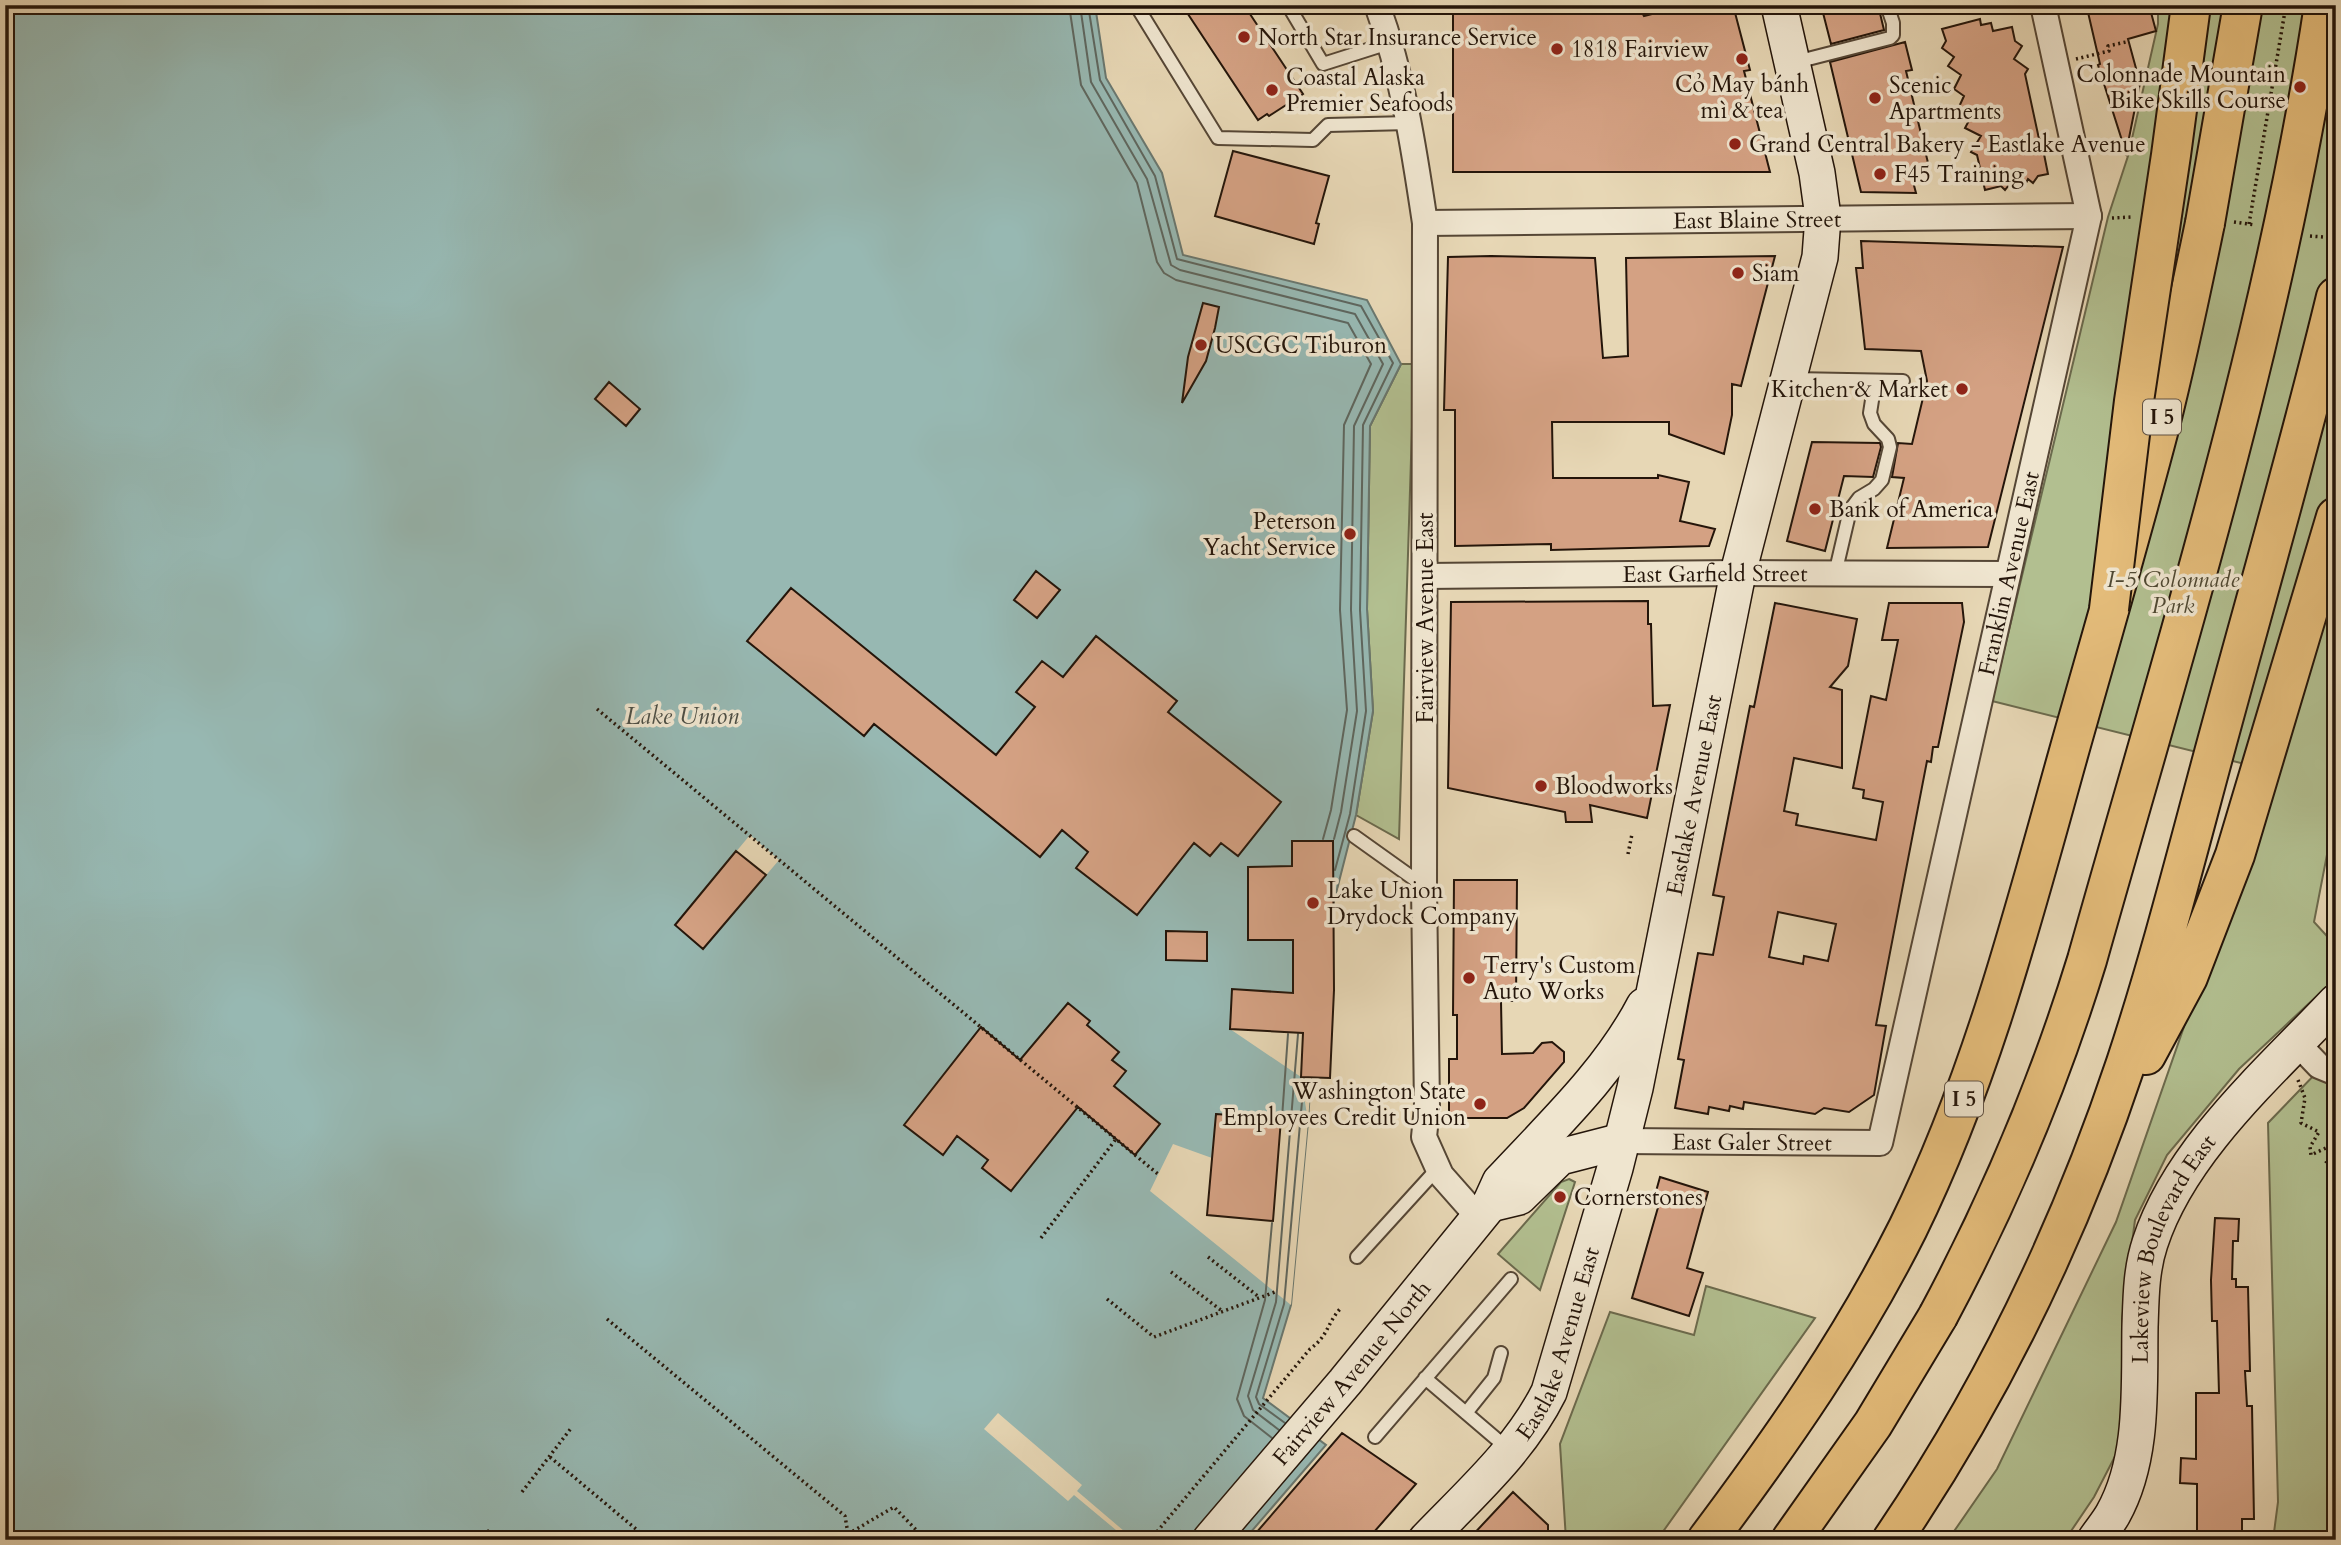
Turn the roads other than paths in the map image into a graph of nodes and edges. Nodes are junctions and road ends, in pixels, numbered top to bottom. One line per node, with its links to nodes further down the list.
1 (1136, 5): 12 (lane)
2 (1288, 5): 10 (lane)
3 (1377, 5): 10 (street, Fairview Avenue East)
4 (1779, 5): 11 (main road, Eastlake Avenue East)
5 (1887, 5): 11 (lane)
6 (2043, 5): 14 (street, Franklin Avenue East)
7 (2191, 5): 25 (highway, bridge)
8 (2243, 5): 25 (highway, I 5, bridge)
9 (2324, 5): 44 (highway, bridge)
10 (1389, 43): 12 (street, Fairview Avenue East)
11 (1792, 63): 13 (main road, Eastlake Avenue East)
12 (1409, 123): 15 (street, Fairview Avenue East)
13 (1823, 217): 14 (street, East Blaine Street); 15 (street, East Blaine Street); 17 (main road, Eastlake Avenue East)
14 (2098, 217): 23 (street, Franklin Avenue East)
15 (1425, 223): 24 (street, Fairview Avenue East)
16 (2336, 297): 34 (highway)
17 (1789, 379): 18 (lane); 21 (main road, Eastlake Avenue East)
18 (1875, 381): 19 (lane); 22 (lane)
19 (1903, 381)
20 (2336, 517): 34 (highway)
21 (1738, 573): 22 (street, East Garfield Street); 24 (street, East Garfield Street); 28 (main road, Eastlake Avenue East)
22 (1835, 574): 23 (street, East Garfield Street)
23 (2008, 574): 33 (street, Franklin Avenue East)
24 (1425, 576): 27 (street, Fairview Avenue East)
25 (2109, 609): 47 (highway, I 5)
26 (1354, 836): 27 (lane)
27 (1424, 887): 35 (street, Fairview Avenue East)
28 (1657, 981): 32 (main road, Eastlake Avenue East); 36 (main road, Fairview Avenue North)
29 (2336, 1002): 30 (main road, Lakeview Boulevard East)
30 (2295, 1058): 31 (street); 49 (main road, Lakeview Boulevard East)
31 (2336, 1073)
32 (1622, 1141): 33 (street, East Galer Street); 36 (main road); 43 (main road, Eastlake Avenue East)
33 (1880, 1143)
34 (2095, 1149): 48 (highway)
35 (1438, 1168): 36 (street, Fairview Avenue East); 37 (lane)
36 (1485, 1211): 45 (main road, Fairview Avenue North)
37 (1357, 1257)
38 (1511, 1279): 40 (lane)
39 (1501, 1353): 41 (lane)
40 (1426, 1378): 41 (lane); 42 (lane)
41 (1466, 1413): 43 (lane)
42 (1375, 1437)
43 (1510, 1451): 46 (main road, Eastlake Avenue East)
44 (1794, 1535)
45 (1210, 1540)
46 (1426, 1540)
47 (1707, 1540)
48 (1892, 1540)
49 (2095, 1540)

